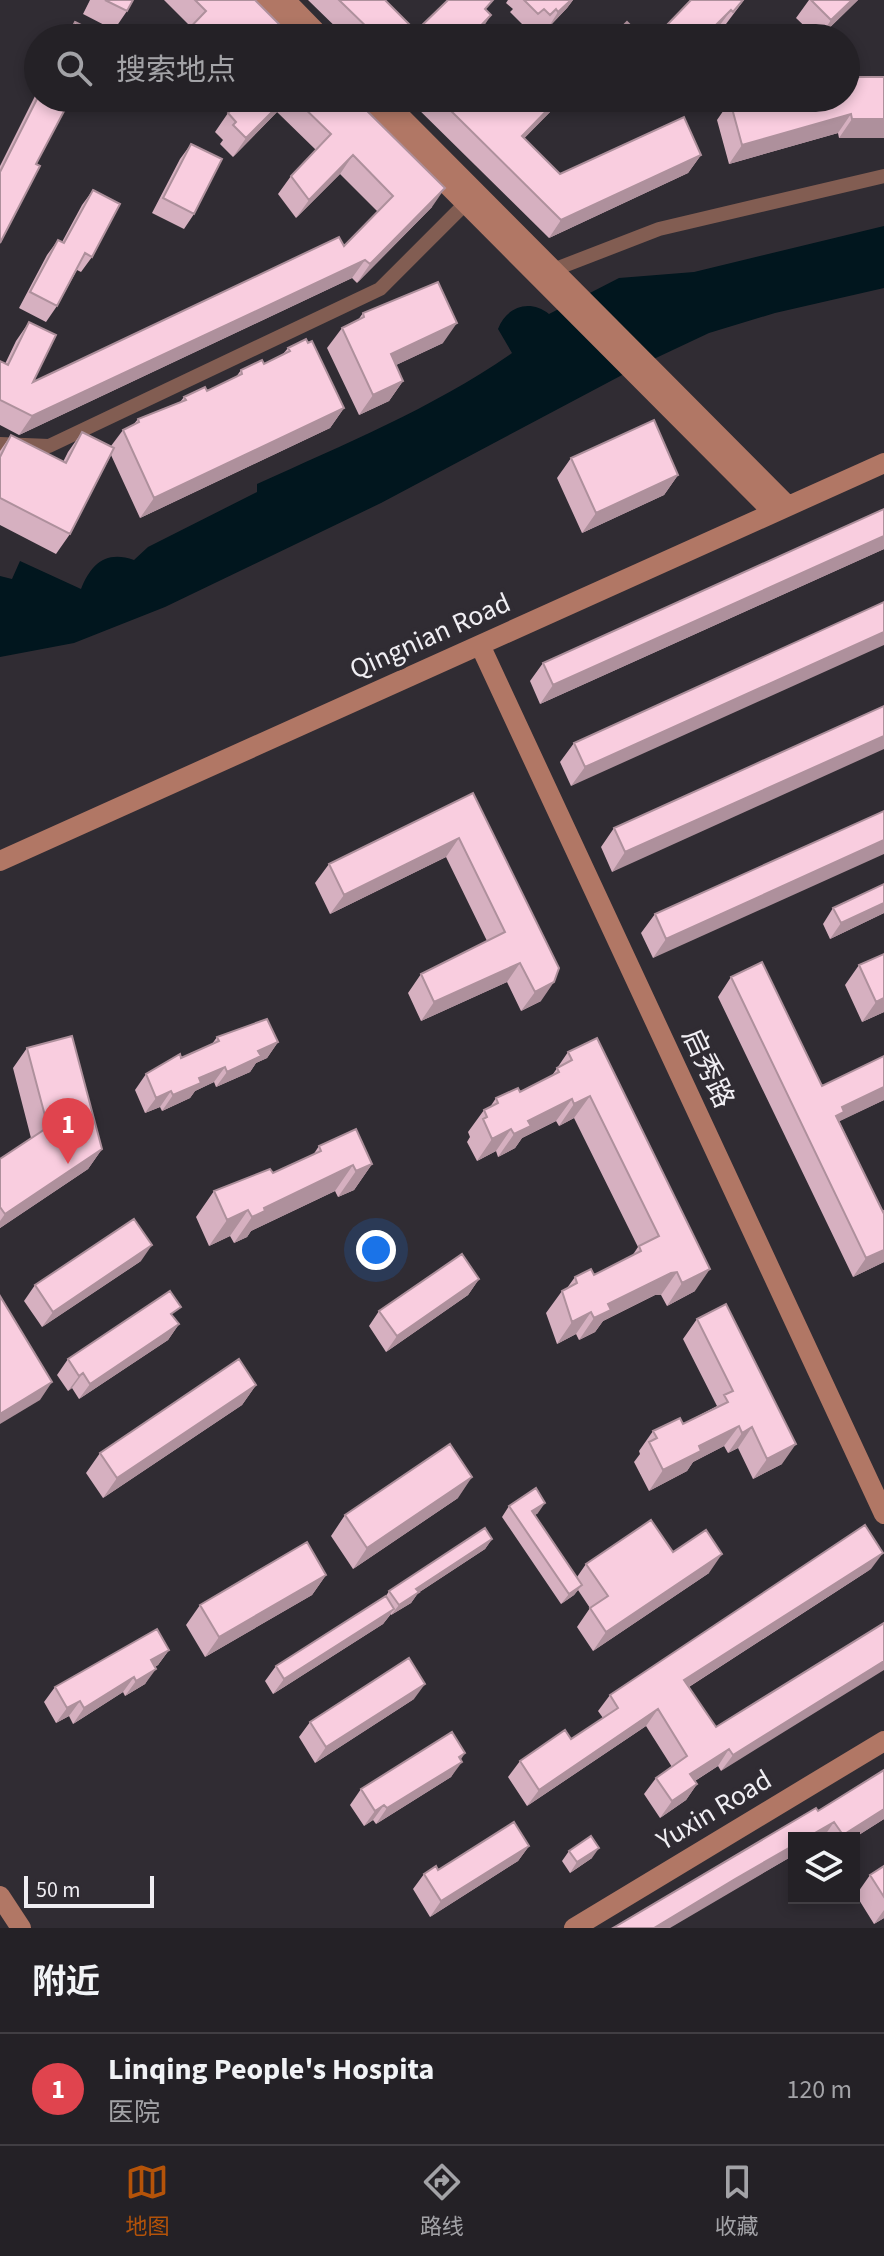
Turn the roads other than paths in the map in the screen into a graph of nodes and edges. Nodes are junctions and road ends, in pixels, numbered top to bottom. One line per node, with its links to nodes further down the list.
1 (264, 0): 3 (street)
2 (285, 0): 4 (street)
3 (287, 24)
4 (308, 24)
5 (375, 112): 8 (street)
6 (395, 112): 9 (street)
7 (884, 176): 9 (street)
8 (466, 203): 9 (street); 10 (street)
9 (557, 281): 12 (street)
10 (0, 444)
11 (884, 463): 12 (street, Qingnian Road)
12 (780, 509): 13 (street, Qingnian Road)
13 (480, 645): 14 (street, Qingnian Road); 15 (street, 启秀路)
14 (0, 861)
15 (884, 1514)
16 (884, 1741): 19 (street, Yuxin Road)
17 (0, 1896): 18 (street)
18 (21, 1928)
19 (574, 1928)

